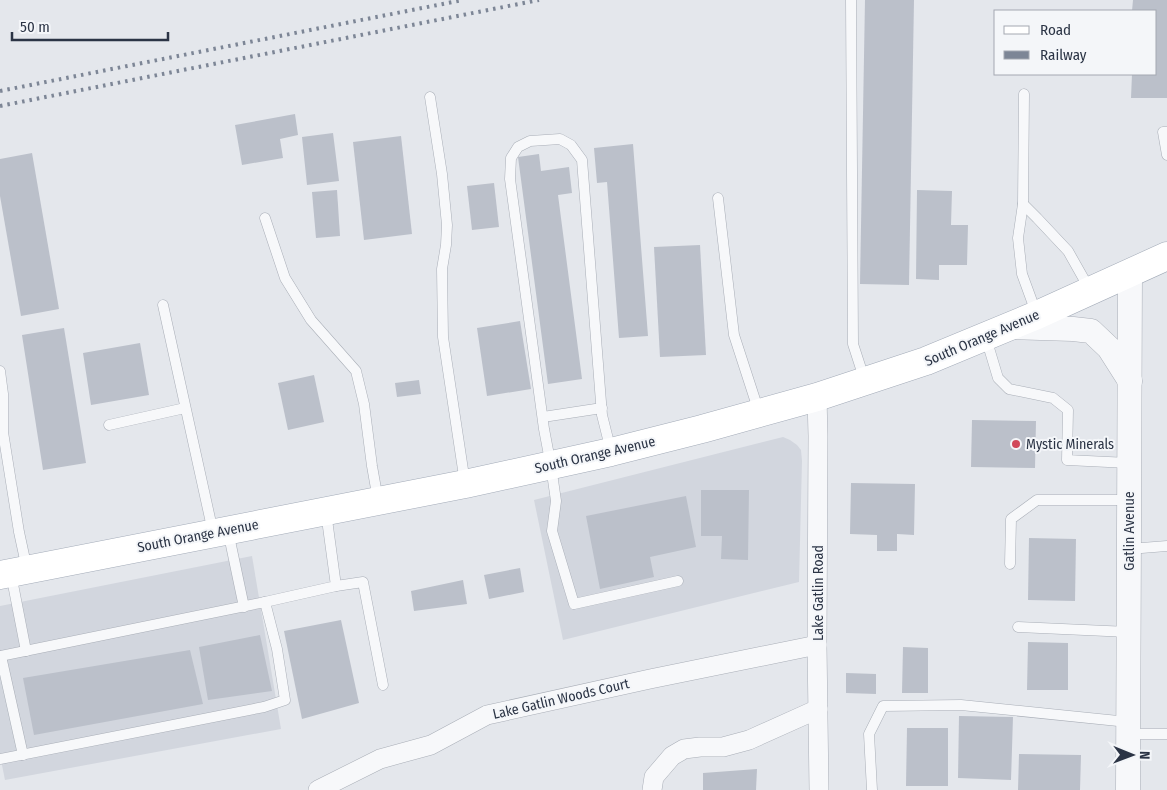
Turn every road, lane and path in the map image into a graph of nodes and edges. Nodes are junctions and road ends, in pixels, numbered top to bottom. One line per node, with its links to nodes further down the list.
1 (850, 0): 17 (lane)
2 (1024, 94): 7 (lane)
3 (430, 97): 27 (lane)
4 (1167, 132): 5 (lane)
5 (1167, 154)
6 (718, 198): 21 (lane)
7 (1023, 204): 11 (lane); 13 (lane)
8 (265, 218): 29 (lane)
9 (1167, 256): 10 (main road, South Orange Avenue)
10 (1130, 272): 11 (main road, South Orange Avenue); 16 (street, Gatlin Avenue)
11 (1090, 291): 13 (main road, South Orange Avenue)
12 (163, 305): 19 (lane)
13 (1037, 315): 14 (main road, South Orange Avenue)
14 (996, 332): 16 (street); 17 (main road, South Orange Avenue); 25 (lane)
15 (0, 371): 35 (lane)
16 (1130, 381): 25 (street, Gatlin Avenue)
17 (865, 382): 18 (main road, South Orange Avenue)
18 (817, 397): 21 (main road, South Orange Avenue); 42 (street, Lake Gatlin Road)
19 (185, 408): 23 (lane); 31 (lane)
20 (602, 408): 22 (lane); 22 (lane); 24 (lane)
21 (759, 413): 24 (main road, South Orange Avenue)
22 (542, 417): 26 (lane)
23 (110, 425)
24 (611, 452): 26 (main road, South Orange Avenue)
25 (1130, 463): 28 (street, Gatlin Avenue)
26 (551, 466): 27 (main road, South Orange Avenue); 36 (lane)
27 (465, 484): 29 (main road, South Orange Avenue)
28 (1130, 500): 33 (street, Gatlin Avenue); 34 (lane)
29 (378, 501): 30 (main road, South Orange Avenue)
30 (326, 511): 31 (main road, South Orange Avenue); 37 (lane)
31 (221, 532): 35 (main road, South Orange Avenue); 39 (lane)
32 (1167, 546): 33 (lane)
33 (1129, 549): 41 (street, Gatlin Avenue)
34 (1010, 564)
35 (13, 572): 43 (lane)
36 (678, 582)
37 (336, 586): 38 (lane); 45 (lane)
38 (265, 602): 39 (lane); 49 (lane)
39 (244, 607): 43 (lane)
40 (1018, 626): 41 (lane)
41 (1129, 632): 47 (street, Gatlin Avenue)
42 (818, 645): 46 (street, Lake Gatlin Road); 51 (street, Lake Gatlin Woods Court)
43 (26, 651): 44 (lane)
44 (1, 656): 49 (lane)
45 (383, 685)
46 (818, 709): 52 (street); 53 (street, Lake Gatlin Road)
47 (1128, 728): 48 (lane); 54 (lane); 55 (street, Gatlin Avenue)
48 (1167, 734)
49 (23, 755): 50 (lane)
50 (0, 759)
51 (318, 790)
52 (652, 790)
53 (819, 790)
54 (872, 790)
55 (1128, 790)

